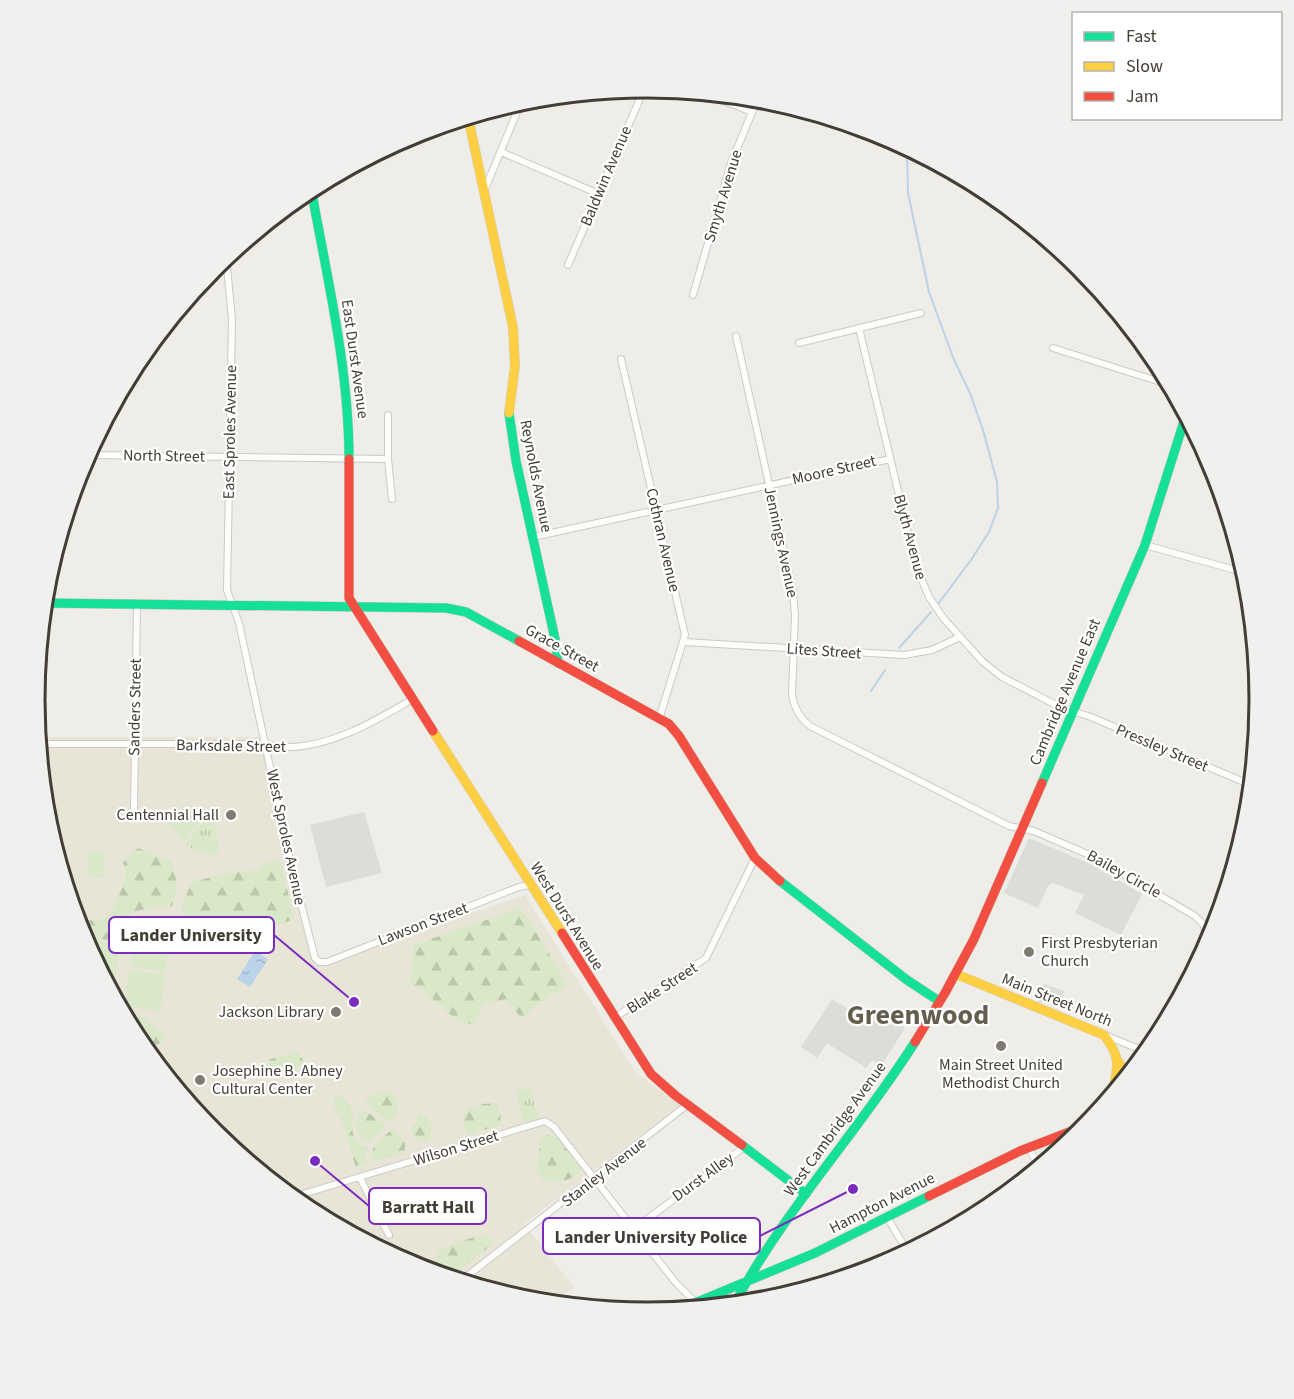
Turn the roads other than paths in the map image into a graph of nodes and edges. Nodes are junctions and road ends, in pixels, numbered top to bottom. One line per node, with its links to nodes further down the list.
1 (640, 98): 9 (street, Baldwin Avenue)
2 (731, 104): 5 (street)
3 (754, 107): 5 (street, Smyth Avenue)
4 (517, 112): 7 (street)
5 (752, 112): 13 (street, Smyth Avenue)
6 (469, 124): 8 (main road, Reynolds Avenue)
7 (501, 152): 8 (street); 9 (street)
8 (483, 192): 31 (main road, Reynolds Avenue)
9 (598, 194): 11 (street, Baldwin Avenue)
10 (313, 199): 27 (main road, East Durst Avenue)
11 (568, 265)
12 (227, 268): 24 (street, East Sproles Avenue)
13 (693, 295)
14 (921, 313): 15 (street)
15 (859, 328): 17 (street); 26 (street, Blyth Avenue)
16 (736, 336): 28 (street, Jennings Avenue)
17 (799, 343)
18 (1053, 348): 20 (street)
19 (621, 359): 30 (street, Cothran Avenue)
20 (1158, 381)
21 (388, 415): 25 (street)
22 (1183, 425): 32 (main road, Cambridge Avenue East)
23 (97, 455): 24 (street, North Street)
24 (229, 457): 27 (street, North Street); 36 (street, East Sproles Avenue)
25 (388, 459): 27 (street, North Street); 29 (street)
26 (890, 459): 28 (street, Moore Street); 38 (street, Blyth Avenue)
27 (349, 460): 37 (main road, East Durst Avenue)
28 (769, 485): 30 (street, Moore Street); 40 (street, Jennings Avenue)
29 (392, 499)
30 (656, 510): 31 (street, Moore Street); 39 (street, Cothran Avenue)
31 (533, 537): 41 (main road, Reynolds Avenue)
32 (1145, 545): 33 (street); 43 (main road, Cambridge Avenue East)
33 (1234, 570)
34 (53, 603): 35 (main road, Grace Street)
35 (137, 604): 36 (main road, Grace Street); 46 (street, Sanders Street)
36 (234, 606): 37 (main road, Grace Street); 47 (street, West Sproles Avenue)
37 (354, 607): 41 (main road, Grace Street); 42 (main road, West Durst Avenue)
38 (960, 637): 40 (street, Lites Street); 43 (street, Blyth Avenue)
39 (684, 642): 40 (street, Lites Street); 44 (street, Cothran Avenue)
40 (794, 649): 50 (street, Jennings Avenue)
41 (558, 663): 44 (main road, Grace Street)
42 (413, 699): 47 (street, Barksdale Street); 52 (main road, West Durst Avenue)
43 (1073, 711): 48 (street, Pressley Street); 50 (main road, Cambridge Avenue East)
44 (659, 719): 51 (main road, Grace Street)
45 (47, 744): 46 (street, Barksdale Street)
46 (135, 744): 47 (street, Barksdale Street); 49 (street, Sanders Street)
47 (266, 745): 54 (street, West Sproles Avenue)
48 (1243, 782)
49 (134, 809)
50 (1022, 829): 53 (street, Bailey Circle); 55 (main road, Cambridge Avenue East)
51 (755, 858): 56 (main road, Grace Street); 57 (street, Blake Street)
52 (530, 885): 54 (street, Lawson Street); 57 (main road, West Durst Avenue)
53 (1204, 927)
54 (317, 961)
55 (956, 975): 56 (main road, West Cambridge Avenue); 58 (main road, Main Street North)
56 (939, 1001): 71 (main road, West Cambridge Avenue)
57 (614, 1019): 63 (main road, West Durst Avenue)
58 (1104, 1035): 59 (street, Main Street North); 60 (main road)
59 (1138, 1049)
60 (1119, 1062): 61 (main road); 62 (main road)
61 (1122, 1070)
62 (1116, 1077)
63 (687, 1105): 66 (main road, West Durst Avenue); 69 (street, Stanley Avenue)
64 (1064, 1133): 65 (main road, Hampton Avenue)
65 (1028, 1146): 67 (street); 72 (main road, Hampton Avenue)
66 (744, 1148): 71 (main road, West Durst Avenue); 73 (street, Durst Alley)
67 (1035, 1159)
68 (360, 1178): 69 (street, Wilson Street); 70 (street, Wilson Street); 74 (street)
69 (595, 1179): 73 (street); 76 (street, Stanley Avenue)
70 (304, 1194)
71 (806, 1194): 77 (main road, West Cambridge Avenue)
72 (887, 1217): 75 (street); 77 (main road, Hampton Avenue)
73 (634, 1228): 80 (street)
74 (389, 1235)
75 (903, 1244)
76 (470, 1275)
77 (747, 1279): 78 (main road, West Cambridge Avenue); 79 (main road, Hampton Avenue)
78 (740, 1294)
79 (703, 1298)
80 (692, 1299)

